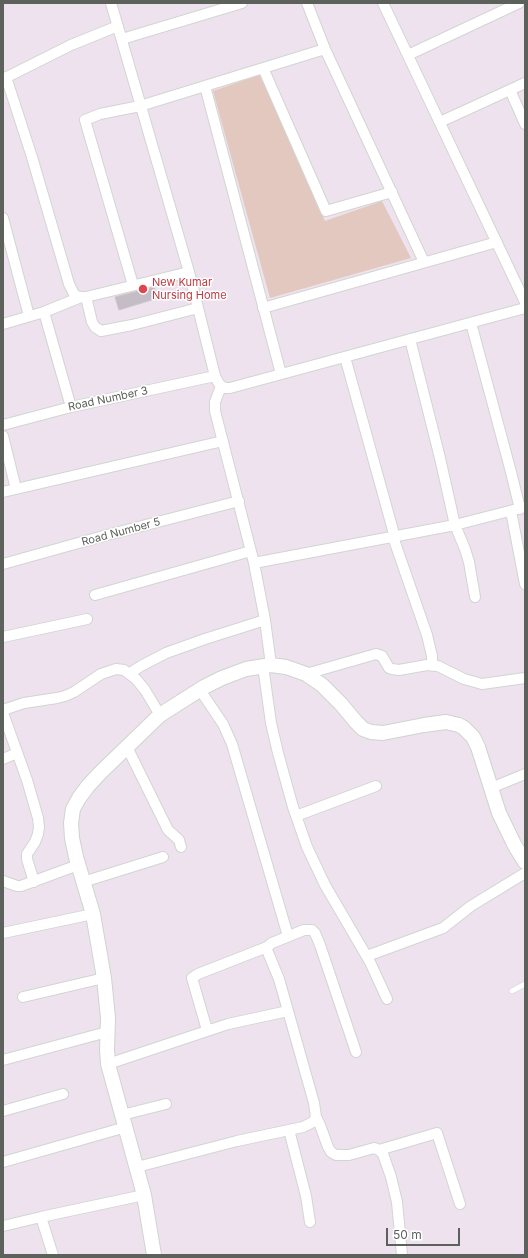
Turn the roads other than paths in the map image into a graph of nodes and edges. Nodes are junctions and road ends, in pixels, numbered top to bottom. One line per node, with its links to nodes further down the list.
1 (111, 3): 6 (street)
2 (242, 3): 7 (street)
3 (307, 3): 8 (street)
4 (383, 3): 9 (street)
5 (519, 3): 9 (street)
6 (118, 26): 7 (street); 11 (street)
7 (122, 39): 15 (street)
8 (325, 49): 10 (street); 18 (street)
9 (408, 55): 16 (street)
10 (263, 68): 13 (street); 18 (street)
11 (4, 78): 24 (street)
12 (525, 83): 14 (street)
13 (206, 86): 15 (street); 27 (street)
14 (510, 90): 16 (street); 17 (street)
15 (140, 106): 22 (street); 23 (street)
16 (440, 122): 20 (street)
17 (525, 124)
18 (392, 192): 21 (street)
19 (3, 218): 30 (street)
20 (497, 242): 21 (street); 25 (street)
21 (424, 262): 27 (street)
22 (189, 272): 23 (street); 26 (street)
23 (133, 285): 24 (street)
24 (83, 297): 26 (street); 29 (street)
25 (525, 302)
26 (198, 308): 36 (street)
27 (263, 308): 35 (street)
28 (525, 308): 31 (street)
29 (44, 312): 30 (street); 38 (street)
30 (29, 316): 32 (street)
31 (471, 323): 33 (street); 45 (street)
32 (3, 324)
33 (410, 339): 34 (street); 46 (street)
34 (345, 357): 35 (street); 47 (street)
35 (281, 374): 37 (street)
36 (215, 376): 37 (street); 38 (street, Road Number 3)
37 (221, 386): 41 (street)
38 (71, 407): 39 (street, Road Number 3)
39 (3, 424)
40 (3, 436): 42 (street)
41 (223, 441): 42 (street); 44 (street)
42 (16, 489): 43 (street)
43 (3, 492)
44 (239, 501): 48 (street); 49 (street, Road Number 5)
45 (519, 509): 46 (street); 51 (street)
46 (455, 525): 47 (street); 53 (street)
47 (393, 537): 50 (street); 58 (street)
48 (251, 551): 50 (street); 52 (street)
49 (3, 564)
50 (254, 564): 55 (street)
51 (525, 584)
52 (95, 595)
53 (475, 596)
54 (87, 620): 56 (street)
55 (265, 620): 57 (street); 59 (street)
56 (3, 637)
57 (267, 665): 60 (street); 62 (street); 71 (street)
58 (432, 666): 60 (street); 61 (street)
59 (130, 673): 63 (street); 64 (street)
60 (306, 674): 70 (street)
61 (525, 678)
62 (200, 690): 64 (street); 82 (street)
63 (3, 714): 66 (street)
64 (160, 715): 65 (street)
65 (127, 747): 72 (street); 75 (street)
66 (17, 753): 67 (street); 78 (street)
67 (3, 759)
68 (525, 774): 70 (street)
69 (376, 786): 71 (street)
70 (491, 788): 74 (street)
71 (296, 816): 84 (street)
72 (181, 847)
73 (163, 856): 79 (street)
74 (525, 862)
75 (78, 865): 78 (street); 79 (street)
76 (525, 873): 84 (street)
77 (3, 881): 78 (street)
78 (34, 882)
79 (83, 882): 80 (street)
80 (93, 914): 81 (street); 85 (street)
81 (3, 933)
82 (288, 936): 83 (street); 93 (street)
83 (267, 947): 90 (street); 91 (street)
84 (367, 956): 89 (street)
85 (104, 978): 88 (street); 92 (street)
86 (525, 984): 87 (lane)
87 (512, 991)
88 (22, 997)
89 (387, 999)
90 (288, 1011): 91 (street); 99 (street)
91 (207, 1030): 95 (street)
92 (107, 1032): 94 (street); 95 (street)
93 (356, 1052)
94 (3, 1060)
95 (108, 1064): 100 (street)
96 (63, 1094): 98 (street)
97 (166, 1104): 100 (street)
98 (3, 1111)
99 (316, 1117): 101 (street); 102 (street)
100 (124, 1121): 103 (street); 104 (street)
101 (289, 1130): 104 (street); 108 (street)
102 (379, 1150): 106 (street); 112 (street)
103 (3, 1162)
104 (137, 1167): 105 (street)
105 (144, 1195): 107 (street); 111 (street)
106 (460, 1204)
107 (41, 1216): 109 (street); 110 (street)
108 (310, 1222)
109 (3, 1226)
110 (53, 1255)
111 (154, 1255)
112 (402, 1255)

